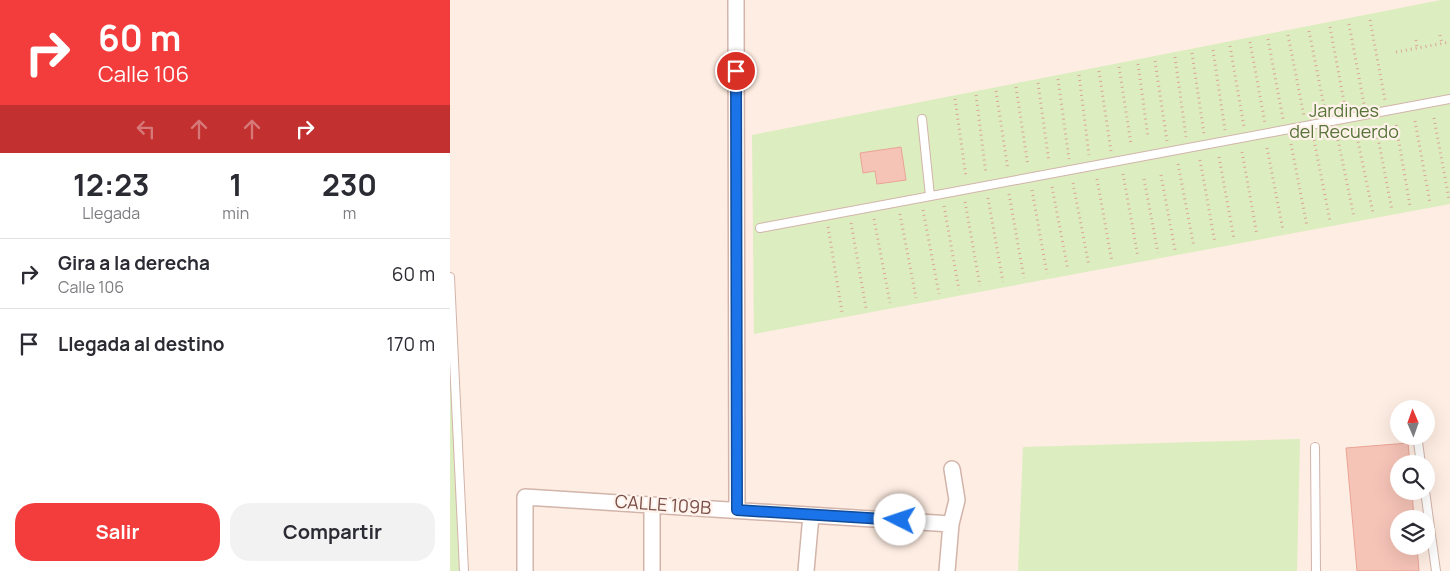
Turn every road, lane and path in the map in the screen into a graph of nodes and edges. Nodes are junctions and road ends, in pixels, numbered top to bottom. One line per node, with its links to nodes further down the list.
1 (736, 0): 119 (street)
2 (1370, 20): 31 (path)
3 (1349, 24): 32 (path)
4 (1330, 27): 33 (path)
5 (1309, 31): 34 (path)
6 (1288, 35): 35 (path)
7 (1440, 35): 12 (path)
8 (1268, 39): 38 (path)
9 (1416, 40): 14 (path)
10 (1250, 42): 40 (path)
11 (1450, 42): 12 (path)
12 (1442, 44): 14 (path)
13 (1230, 46): 42 (path)
14 (1417, 48): 16 (path)
15 (1213, 50): 44 (path)
16 (1396, 52)
17 (1192, 53): 46 (path)
18 (1175, 57): 49 (path)
19 (1155, 61): 51 (path)
20 (1138, 64): 48 (path)
21 (1119, 67): 52 (path)
22 (1099, 71): 55 (path)
23 (1079, 75): 57 (path)
24 (1058, 79): 59 (path)
25 (1038, 83): 61 (path)
26 (1016, 87): 63 (path)
27 (996, 91): 64 (path)
28 (976, 95): 65 (path)
29 (955, 99): 68 (path)
30 (1450, 99): 75 (lane)
31 (1386, 101)
32 (1365, 105)
33 (1345, 108)
34 (1325, 112)
35 (1304, 116)
36 (1434, 118): 77 (path)
37 (922, 119): 75 (lane)
38 (1283, 120)
39 (1415, 121): 79 (path)
40 (1265, 123)
41 (1396, 125): 81 (path)
42 (1244, 127)
43 (1376, 128): 83 (path)
44 (1225, 130)
45 (1356, 132): 84 (path)
46 (1204, 134)
47 (1337, 135): 86 (path)
48 (1148, 137)
49 (1186, 137)
50 (1314, 140): 88 (path)
51 (1167, 141)
52 (1131, 144)
53 (1291, 144): 90 (path)
54 (1267, 148): 93 (path)
55 (1111, 151)
56 (1242, 152): 94 (path)
57 (1089, 155)
58 (1218, 157): 95 (path)
59 (1069, 159)
60 (1200, 160): 96 (path)
61 (1048, 162)
62 (1178, 164): 97 (path)
63 (1028, 166)
64 (1008, 170)
65 (986, 174)
66 (1123, 174): 100 (path)
67 (1162, 174): 98 (path)
68 (966, 177)
69 (1096, 179): 101 (path)
70 (1144, 179): 99 (path)
71 (1073, 183): 102 (path)
72 (1052, 187): 103 (path)
73 (1032, 190): 104 (path)
74 (1009, 194): 106 (path)
75 (930, 196): 92 (lane)
76 (988, 198): 107 (path)
77 (1449, 199)
78 (965, 202): 108 (path)
79 (1430, 202)
80 (944, 206): 109 (path)
81 (1410, 206)
82 (923, 210): 110 (path)
83 (1392, 210)
84 (1373, 213)
85 (900, 214): 111 (path)
86 (1354, 217)
87 (874, 219): 112 (path)
88 (1330, 221)
89 (851, 223): 113 (path)
90 (1307, 226)
91 (828, 227): 114 (path)
92 (760, 228)
93 (1283, 230)
94 (1258, 234)
95 (1234, 239)
96 (1215, 243)
97 (1194, 246)
98 (1175, 250)
99 (1158, 253)
100 (1138, 257)
101 (1112, 262)
102 (1089, 266)
103 (1068, 270)
104 (1047, 274)
105 (450, 277): 122 (lane)
106 (1024, 278)
107 (1003, 282)
108 (980, 286)
109 (959, 290)
110 (939, 294)
111 (916, 298)
112 (890, 303)
113 (866, 308)
114 (842, 312)
115 (1315, 447): 127 (lane)
116 (952, 469): 121 (street)
117 (1426, 500): 128 (lane)
118 (652, 505): 119 (street, CALLE 109B); 123 (street, CALLE 109B); 124 (street)
119 (737, 510): 120 (street, CALLE 109B)
120 (811, 515): 121 (street, CALLE 109B); 125 (street)
121 (952, 524): 126 (street)
122 (464, 571)
123 (525, 571)
124 (652, 571)
125 (806, 571)
126 (947, 571)
127 (1316, 571)
128 (1436, 571)

